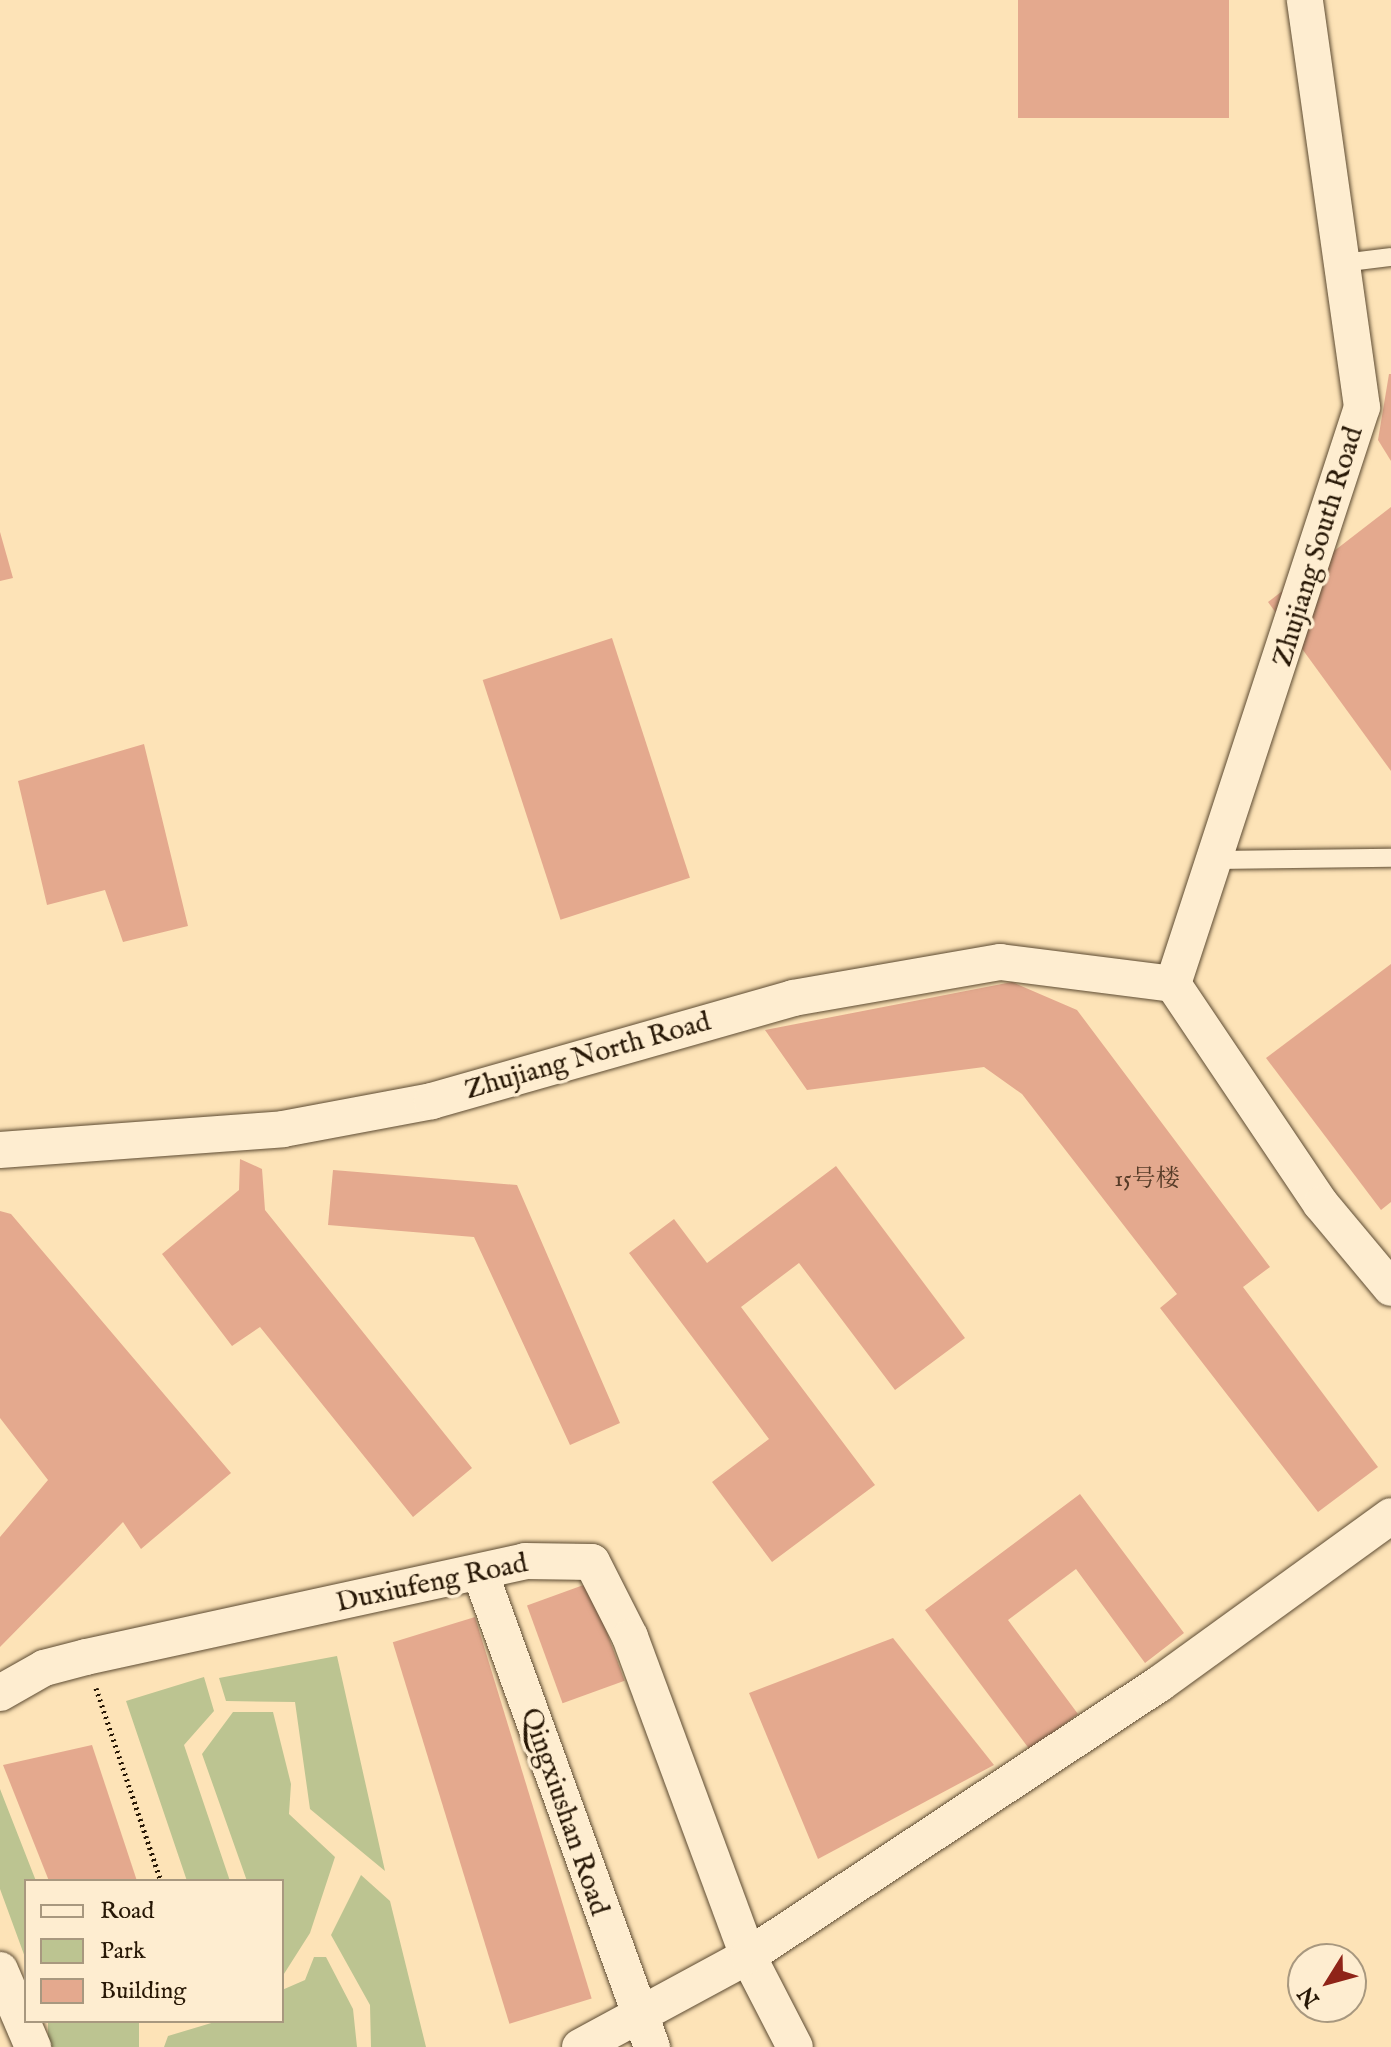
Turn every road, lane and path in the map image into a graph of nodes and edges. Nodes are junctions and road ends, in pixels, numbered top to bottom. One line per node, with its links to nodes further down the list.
1 (1305, 0): 3 (street, Zhujiang South Road)
2 (1391, 257): 3 (lane)
3 (1342, 263): 5 (street, Zhujiang South Road)
4 (1391, 858): 5 (lane)
5 (1216, 860): 6 (street, Zhujiang South Road)
6 (1173, 984): 7 (street, Zhujiang North Road); 8 (street)
7 (0, 1150)
8 (1391, 1288)
9 (1391, 1516): 14 (street)
10 (481, 1575): 11 (street, Duxiufeng Road); 14 (street, Duxiufeng Road); 16 (street, Qingxiushan Road)
11 (86, 1657): 12 (street, Duxiufeng Road); 13 (path)
12 (0, 1693)
13 (160, 1879)
14 (748, 1956): 16 (street); 20 (street, Duxiufeng Road)
15 (0, 1970): 17 (street)
16 (635, 2013): 18 (street); 19 (street, Qingxiushan Road)
17 (33, 2047)
18 (580, 2047)
19 (652, 2047)
20 (795, 2047)

